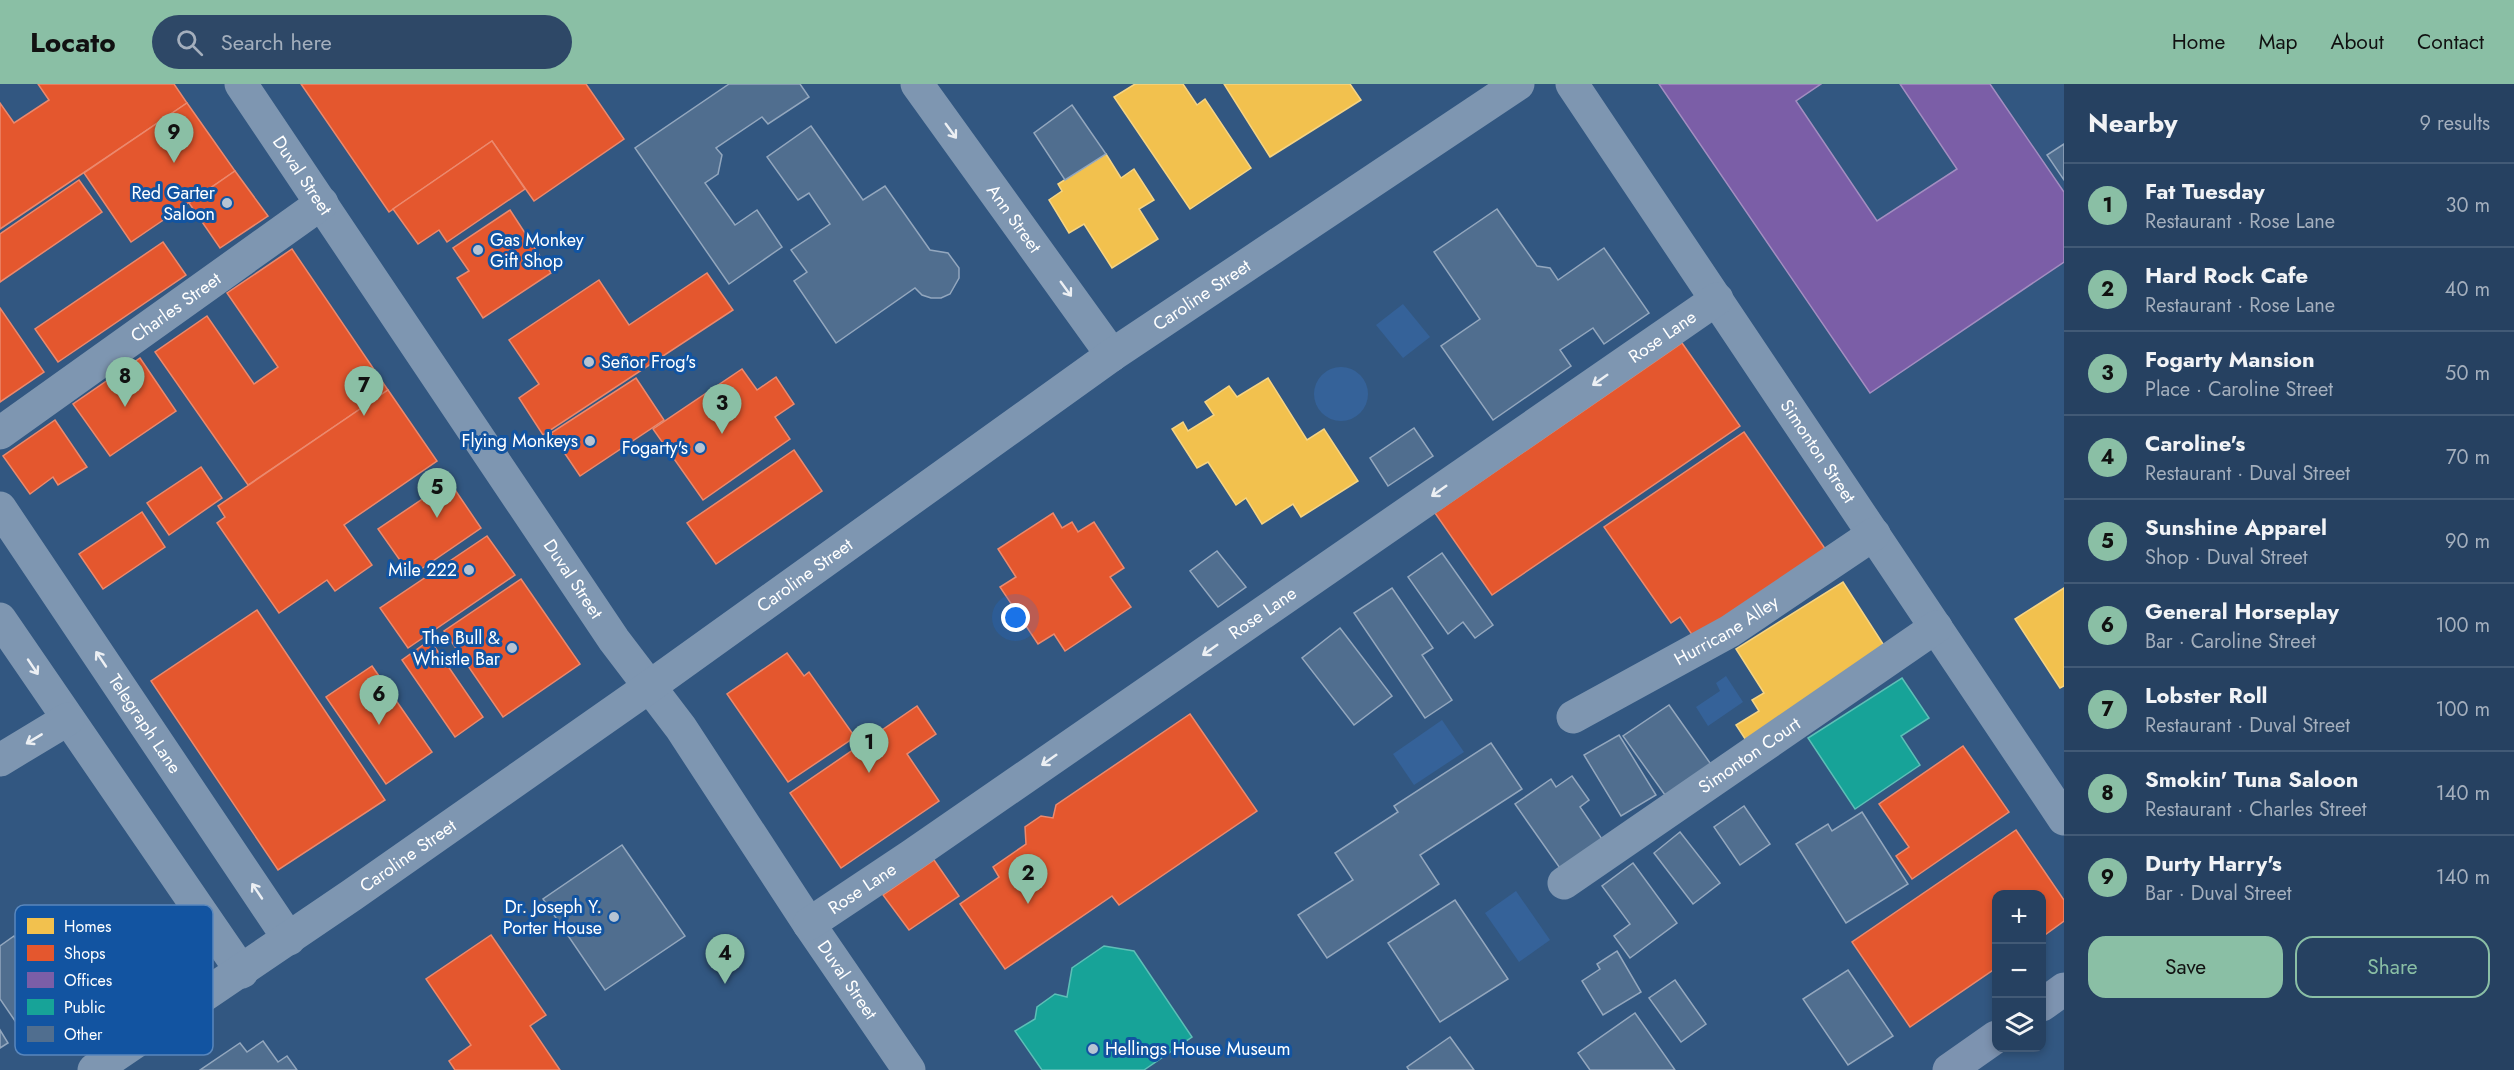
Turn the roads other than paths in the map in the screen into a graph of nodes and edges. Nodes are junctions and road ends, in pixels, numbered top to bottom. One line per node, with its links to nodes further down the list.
1 (241, 84): 5 (street, Duval Street)
2 (917, 84): 7 (street, Ann Street, one-way to 7)
3 (1518, 84): 7 (street, Caroline Street)
4 (1572, 84): 6 (street, Simonton Street)
5 (322, 203): 8 (street, Charles Street); 13 (street, Duval Street)
6 (1717, 299): 10 (street, Simonton Street); 20 (street, Rose Lane, one-way to 20)
7 (1112, 355): 13 (street, Caroline Street)
8 (0, 433)
9 (0, 508): 22 (street, Telegraph Lane, one-way to 9)
10 (1874, 534): 12 (street, Simonton Street); 14 (street, Hurricane Alley)
11 (0, 619): 15 (street, one-way to 15)
12 (1936, 627): 17 (street, Simonton Street); 18 (street, Simonton Court)
13 (649, 687): 20 (street, Duval Street); 22 (street, Caroline Street)
14 (1573, 717)
15 (68, 719): 16 (street, one-way to 16); 19 (street)
16 (0, 760)
17 (2064, 819)
18 (1564, 883)
19 (196, 905)
20 (809, 924): 30 (street, Duval Street)
21 (213, 930): 23 (street)
22 (290, 939): 23 (street, Caroline Street)
23 (242, 972): 25 (street, Caroline Street)
24 (2064, 989): 26 (main road)
25 (213, 991)
26 (2046, 1002)
27 (1992, 1040): 31 (main road)
28 (117, 1055): 29 (street, Caroline Street)
29 (94, 1070)
30 (909, 1070)
31 (1949, 1070)

